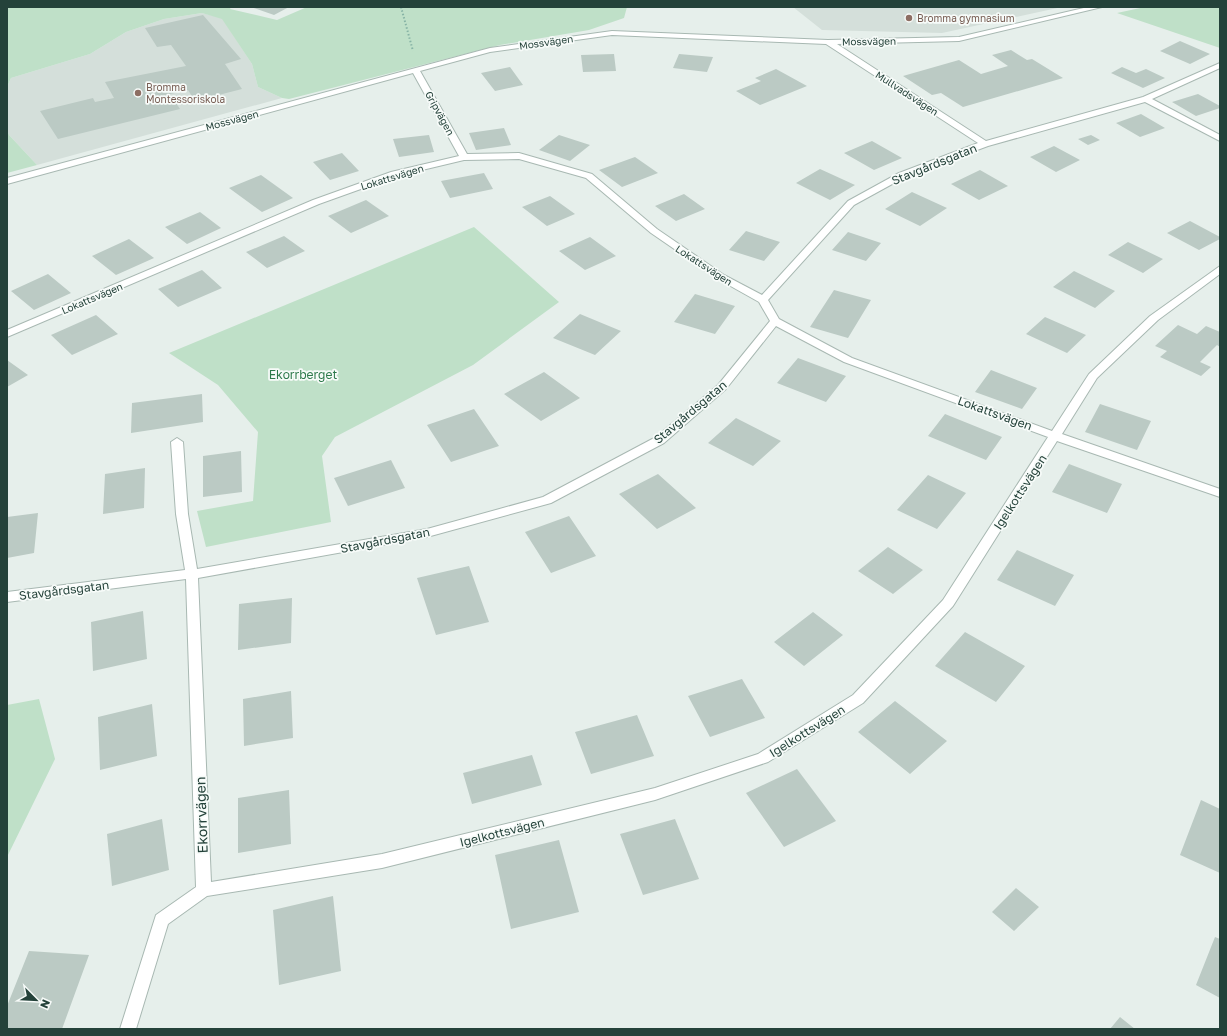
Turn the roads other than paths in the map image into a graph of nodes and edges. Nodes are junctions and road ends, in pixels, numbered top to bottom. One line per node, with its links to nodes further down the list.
1 (1098, 7): 2 (street, Mossvägen)
2 (828, 42): 4 (street, Mossvägen); 7 (street, Mullvadsvägen)
3 (1220, 65): 5 (street, Stavgårdsgatan)
4 (415, 70): 8 (street, Gripvägen); 9 (street, Mossvägen)
5 (1146, 99): 6 (street); 7 (street, Stavgårdsgatan)
6 (1220, 138)
7 (985, 144): 11 (street, Stavgårdsgatan)
8 (464, 157): 11 (street, Lokattsvägen); 13 (street, Lokattsvägen)
9 (7, 181)
10 (1220, 269): 14 (street, Igelkottsvägen)
11 (763, 300): 12 (street)
12 (775, 321): 14 (street, Lokattsvägen); 17 (street, Stavgårdsgatan)
13 (7, 334)
14 (1056, 436): 16 (street, Lokattsvägen); 19 (street, Igelkottsvägen)
15 (177, 442): 17 (street)
16 (1220, 493)
17 (192, 574): 18 (street, Stavgårdsgatan); 19 (street, Ekorrvägen)
18 (7, 597)
19 (204, 890): 20 (street)
20 (128, 1029)

